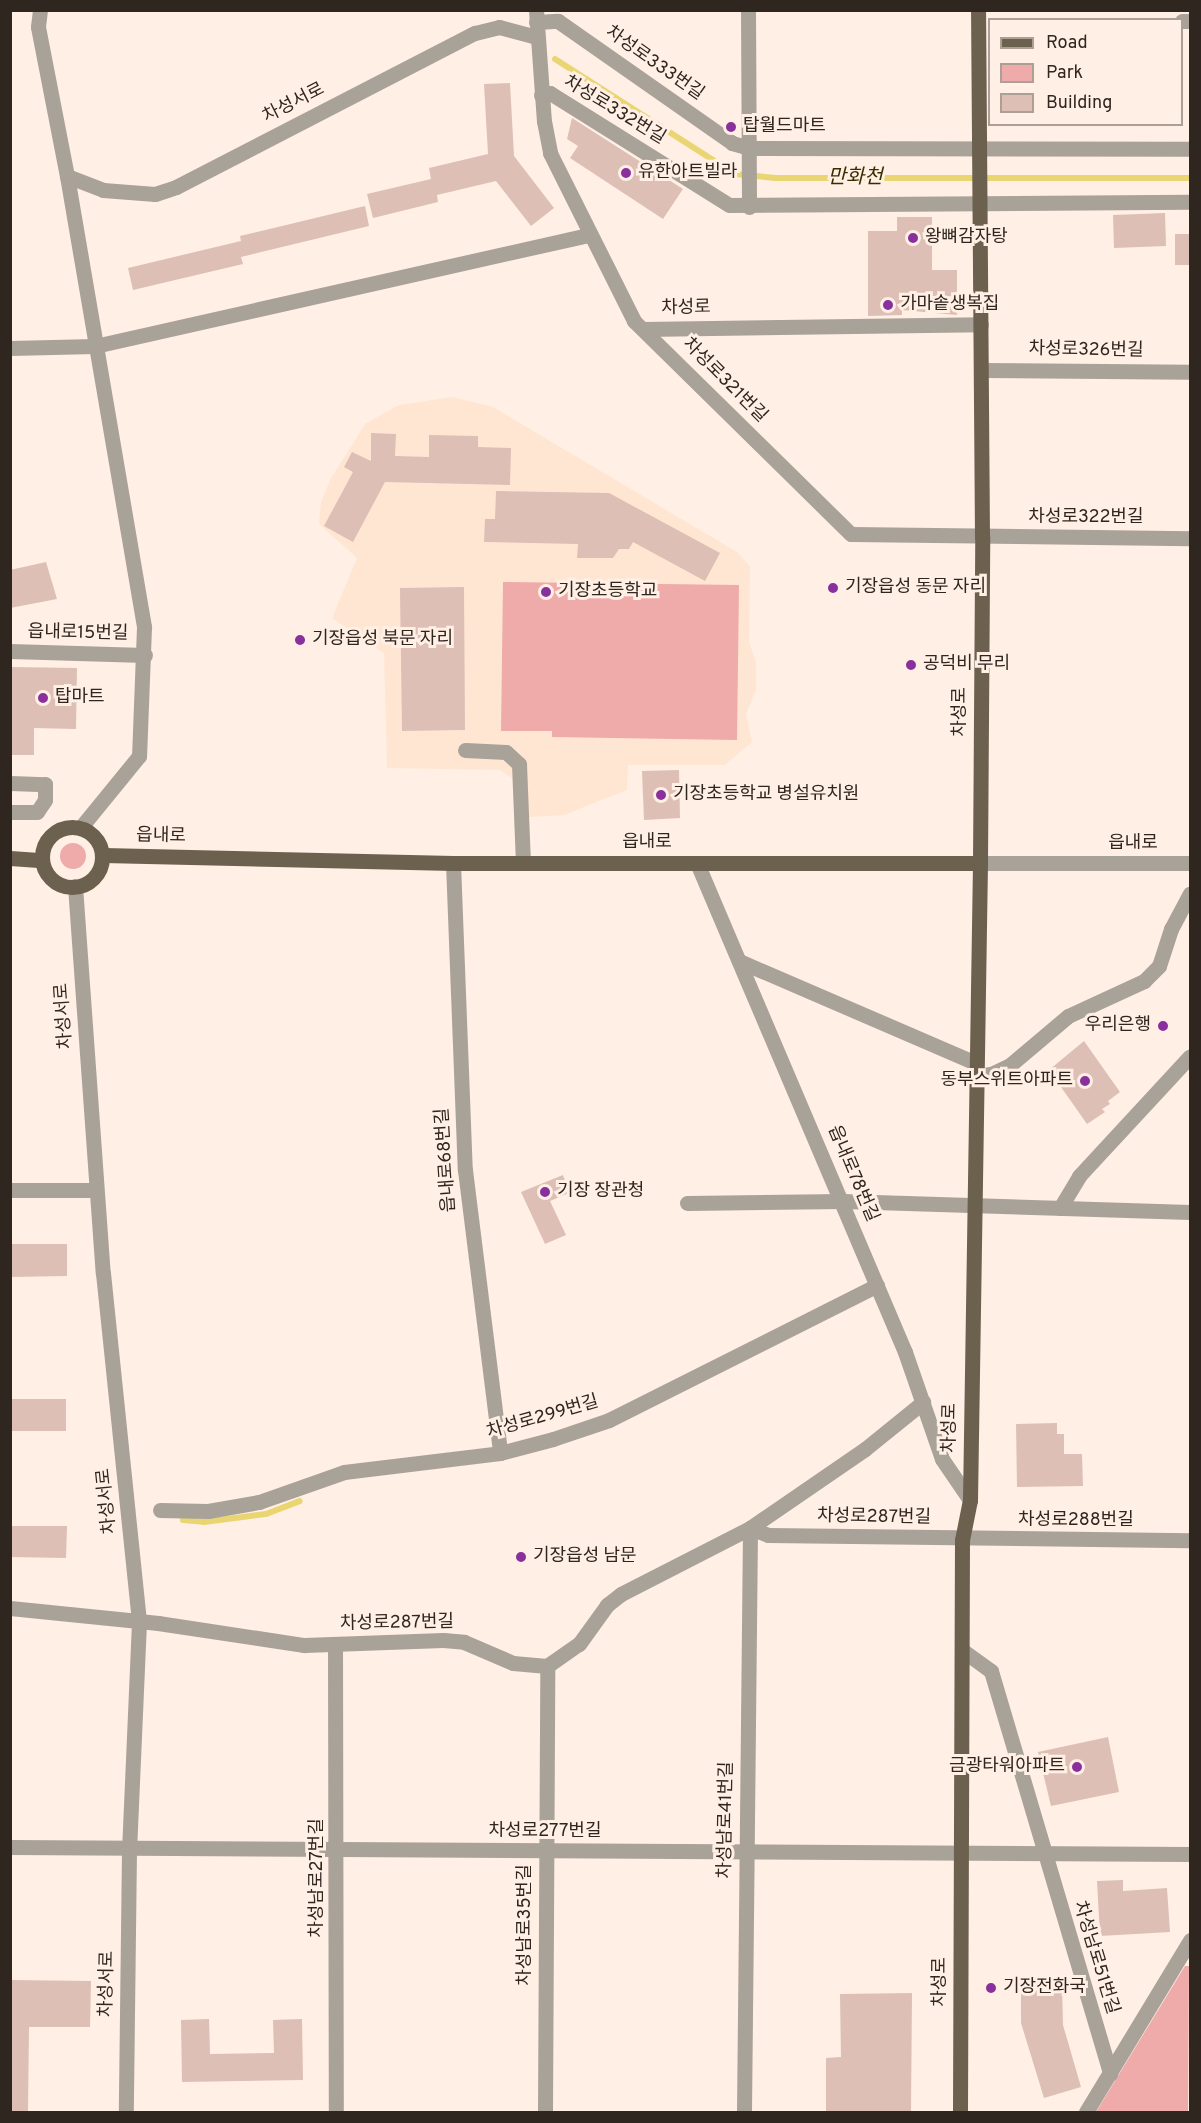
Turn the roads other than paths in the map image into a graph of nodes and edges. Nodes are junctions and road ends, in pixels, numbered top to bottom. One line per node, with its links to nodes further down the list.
1 (40, 10): 9 (street)
2 (748, 10): 8 (street)
3 (982, 17): 7 (main road)
4 (536, 23): 5 (street, 차성로321번길); 8 (street, 차성로333번길); 9 (street, 차성서로)
5 (541, 95): 11 (street, 차성로332번길); 13 (street, 차성로321번길)
6 (1191, 149): 7 (street, 차성로333번길)
7 (979, 150): 8 (street, 차성로333번길); 10 (main road, 차성로)
8 (749, 155): 11 (street)
9 (67, 176): 16 (street)
10 (979, 198): 11 (street, 차성로332번길); 12 (street, 차성로332번길); 14 (main road, 차성로)
11 (749, 200)
12 (1191, 202)
13 (588, 235): 15 (street, 차성로321번길); 16 (street)
14 (981, 324): 15 (street, 차성로); 18 (main road, 차성로)
15 (643, 329): 20 (street, 차성로321번길)
16 (95, 346): 17 (street); 23 (street)
17 (10, 348)
18 (981, 370): 19 (street, 차성로326번길); 20 (main road, 차성로)
19 (1191, 372)
20 (982, 537): 21 (street, 차성로322번길); 34 (main road, 차성로)
21 (1191, 538)
22 (10, 651): 23 (street, 읍내로15번길)
23 (145, 655): 27 (street)
24 (465, 750): 32 (street)
25 (10, 783): 26 (street)
26 (10, 812)
27 (81, 827): 28 (main road); 30 (main road)
28 (103, 855): 31 (main road, 읍내로); 36 (main road)
29 (10, 858): 30 (main road)
30 (42, 860): 36 (main road)
31 (453, 863): 32 (main road, 읍내로); 50 (street, 읍내로68번길)
32 (523, 863): 33 (main road, 읍내로)
33 (697, 863): 34 (main road, 읍내로); 38 (street, 읍내로78번길)
34 (980, 863): 35 (street, 읍내로); 40 (main road, 차성로)
35 (1191, 863)
36 (75, 886): 42 (street, 차성서로)
37 (1191, 894): 40 (street)
38 (739, 961): 40 (street); 43 (street, 읍내로78번길)
39 (1191, 1056): 46 (street)
40 (976, 1070): 45 (main road, 차성로)
41 (10, 1190): 42 (street)
42 (96, 1190): 57 (street, 차성서로)
43 (843, 1201): 44 (street); 45 (street); 48 (street, 읍내로78번길)
44 (687, 1203)
45 (973, 1205): 46 (street); 51 (main road, 차성로)
46 (1059, 1208): 47 (street)
47 (1191, 1212)
48 (877, 1285): 49 (street, 읍내로78번길); 50 (street, 차성로299번길)
49 (923, 1402): 51 (street, 읍내로78번길); 53 (street, 차성로287번길)
50 (500, 1453): 52 (street, 차성로299번길)
51 (970, 1500): 54 (main road, 차성로)
52 (160, 1510)
53 (750, 1528): 54 (street, 차성로287번길); 60 (street, 차성로287번길); 65 (street, 차성남로41번길)
54 (962, 1540): 55 (street, 차성로288번길); 59 (main road, 차성로)
55 (1191, 1540)
56 (10, 1608): 57 (street, 차성로287번길)
57 (139, 1623): 58 (street, 차성로287번길); 62 (street, 차성서로)
58 (335, 1644): 60 (street, 차성로287번길); 63 (street, 차성남로27번길)
59 (962, 1650): 66 (main road, 차성로); 67 (street)
60 (547, 1666): 64 (street, 차성남로35번길)
61 (10, 1847): 62 (street, 차성로277번길)
62 (129, 1850): 63 (street, 차성로277번길); 71 (street, 차성서로)
63 (338, 1851): 64 (street, 차성로277번길); 72 (street, 차성남로27번길)
64 (547, 1851): 65 (street, 차성로277번길); 73 (street, 차성남로35번길)
65 (746, 1852): 66 (street, 차성로277번길); 74 (street, 차성남로41번길)
66 (962, 1852): 67 (street); 75 (main road, 차성로)
67 (1044, 1853): 68 (street); 70 (street, 차성남로51번길)
68 (1191, 1854)
69 (1191, 1940): 70 (street, 차성남로51번길)
70 (1110, 2074): 76 (street, 차성남로51번길)
71 (126, 2112)
72 (336, 2112)
73 (545, 2112)
74 (744, 2112)
75 (960, 2112)
76 (1086, 2112)

